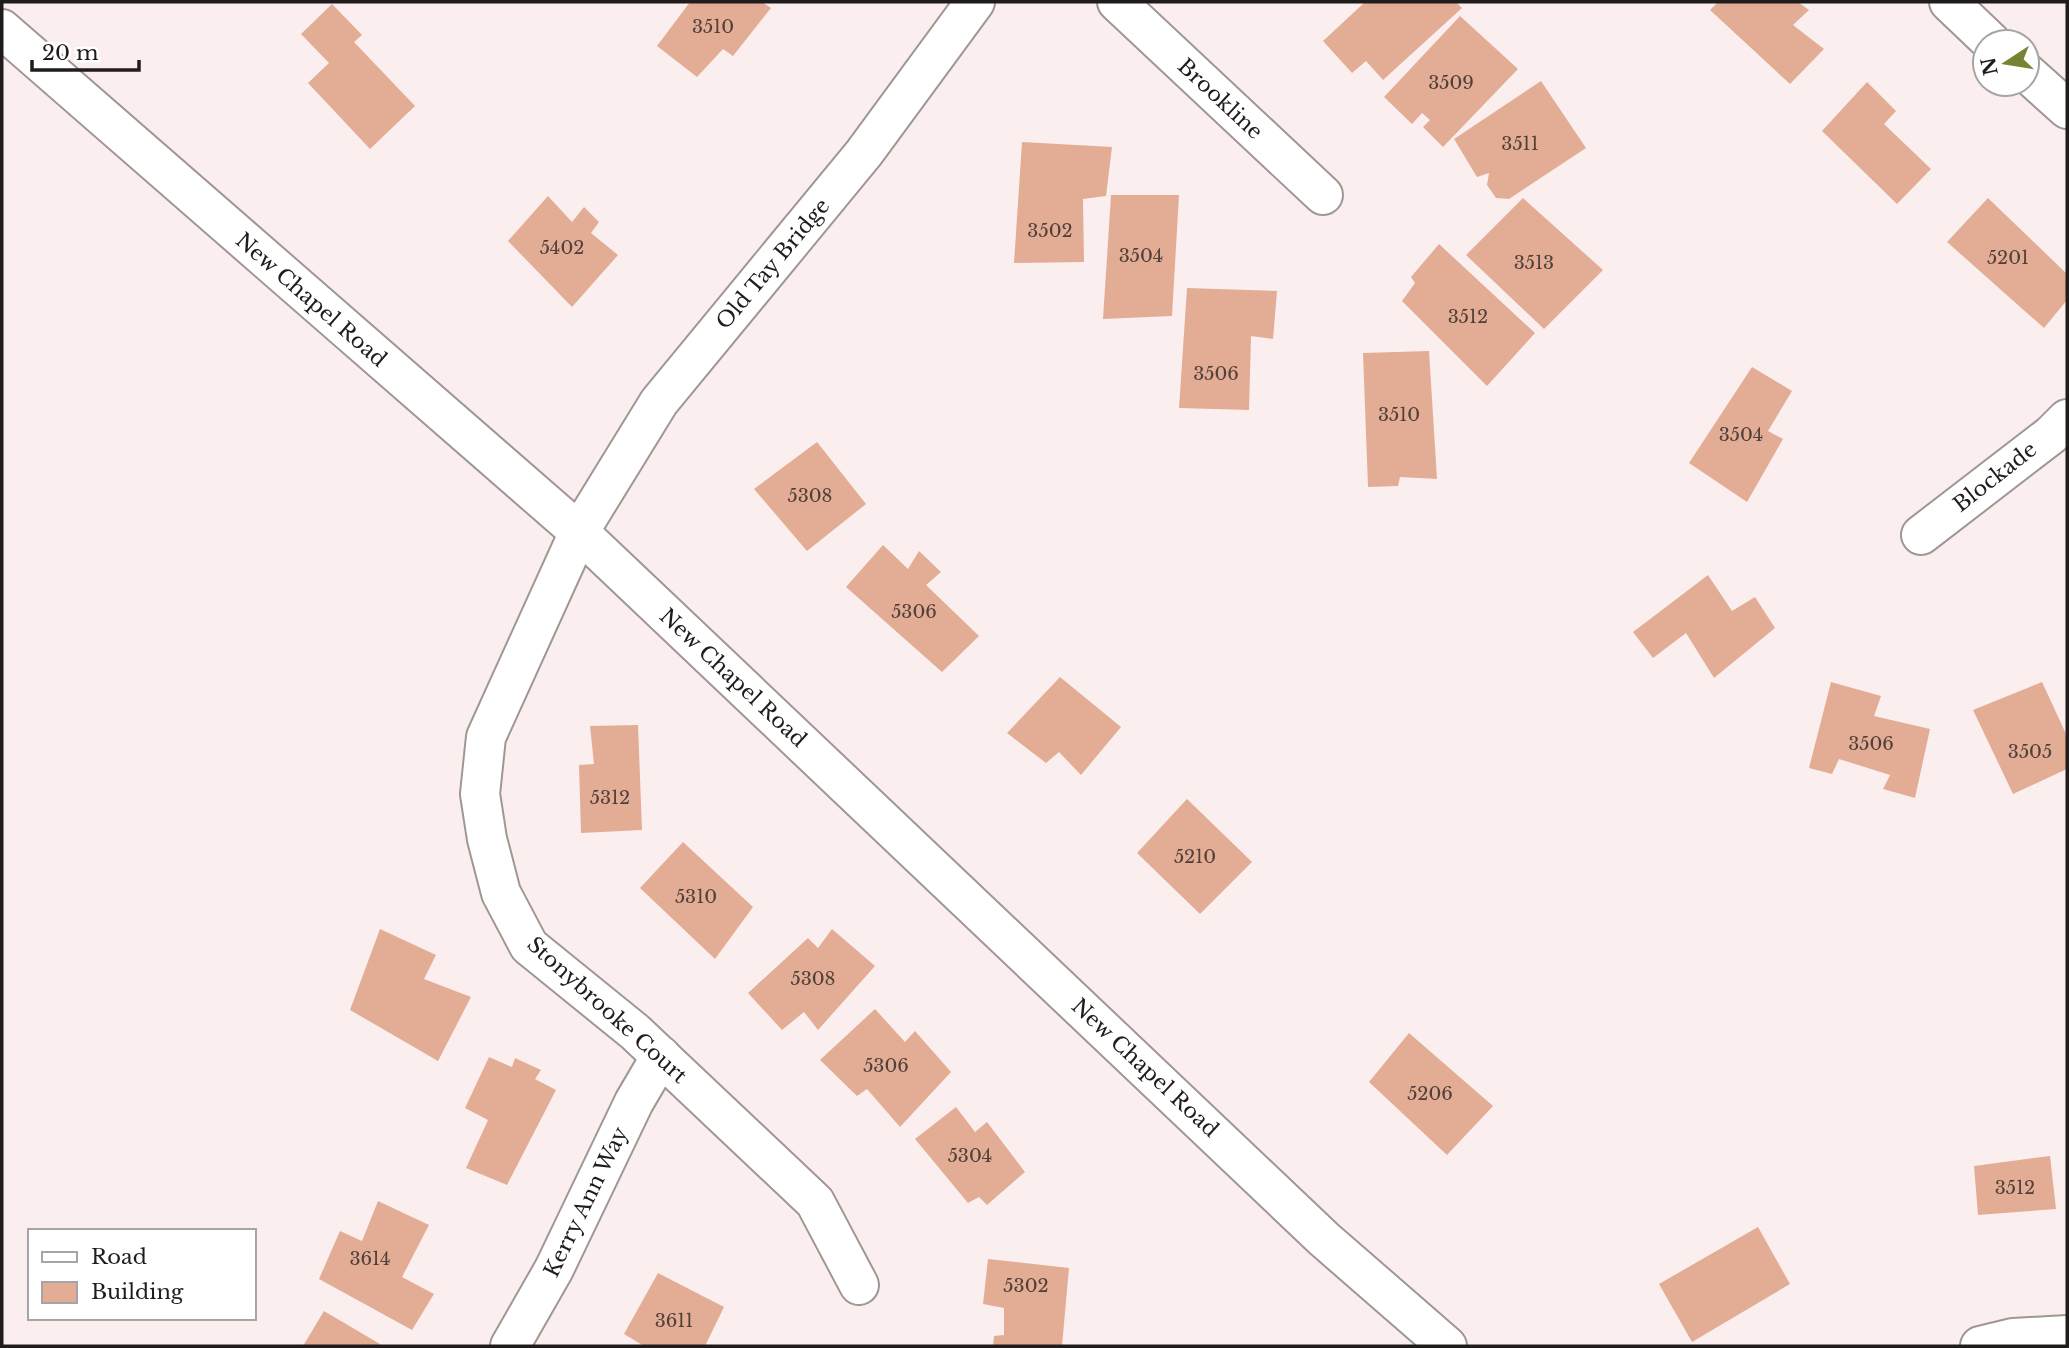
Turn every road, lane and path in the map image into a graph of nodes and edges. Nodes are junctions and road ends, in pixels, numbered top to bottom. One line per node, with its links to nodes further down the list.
1 (975, 2): 10 (street, Old Tay Bridge)
2 (1117, 2): 8 (street, Brookline)
3 (1949, 2): 4 (street)
4 (1976, 28)
5 (2, 29): 10 (street, New Chapel Road)
6 (2041, 86): 7 (street)
7 (2067, 109)
8 (1323, 195)
9 (2067, 419): 11 (street, Blockade)
10 (579, 532): 12 (street, Stonybrooke Court); 16 (street, New Chapel Road)
11 (1922, 535)
12 (661, 1056): 13 (street, Stonybrooke Court); 15 (street, Kerry Ann Way)
13 (859, 1285)
14 (2067, 1335): 17 (street)
15 (510, 1346)
16 (1447, 1346)
17 (1980, 1346)

